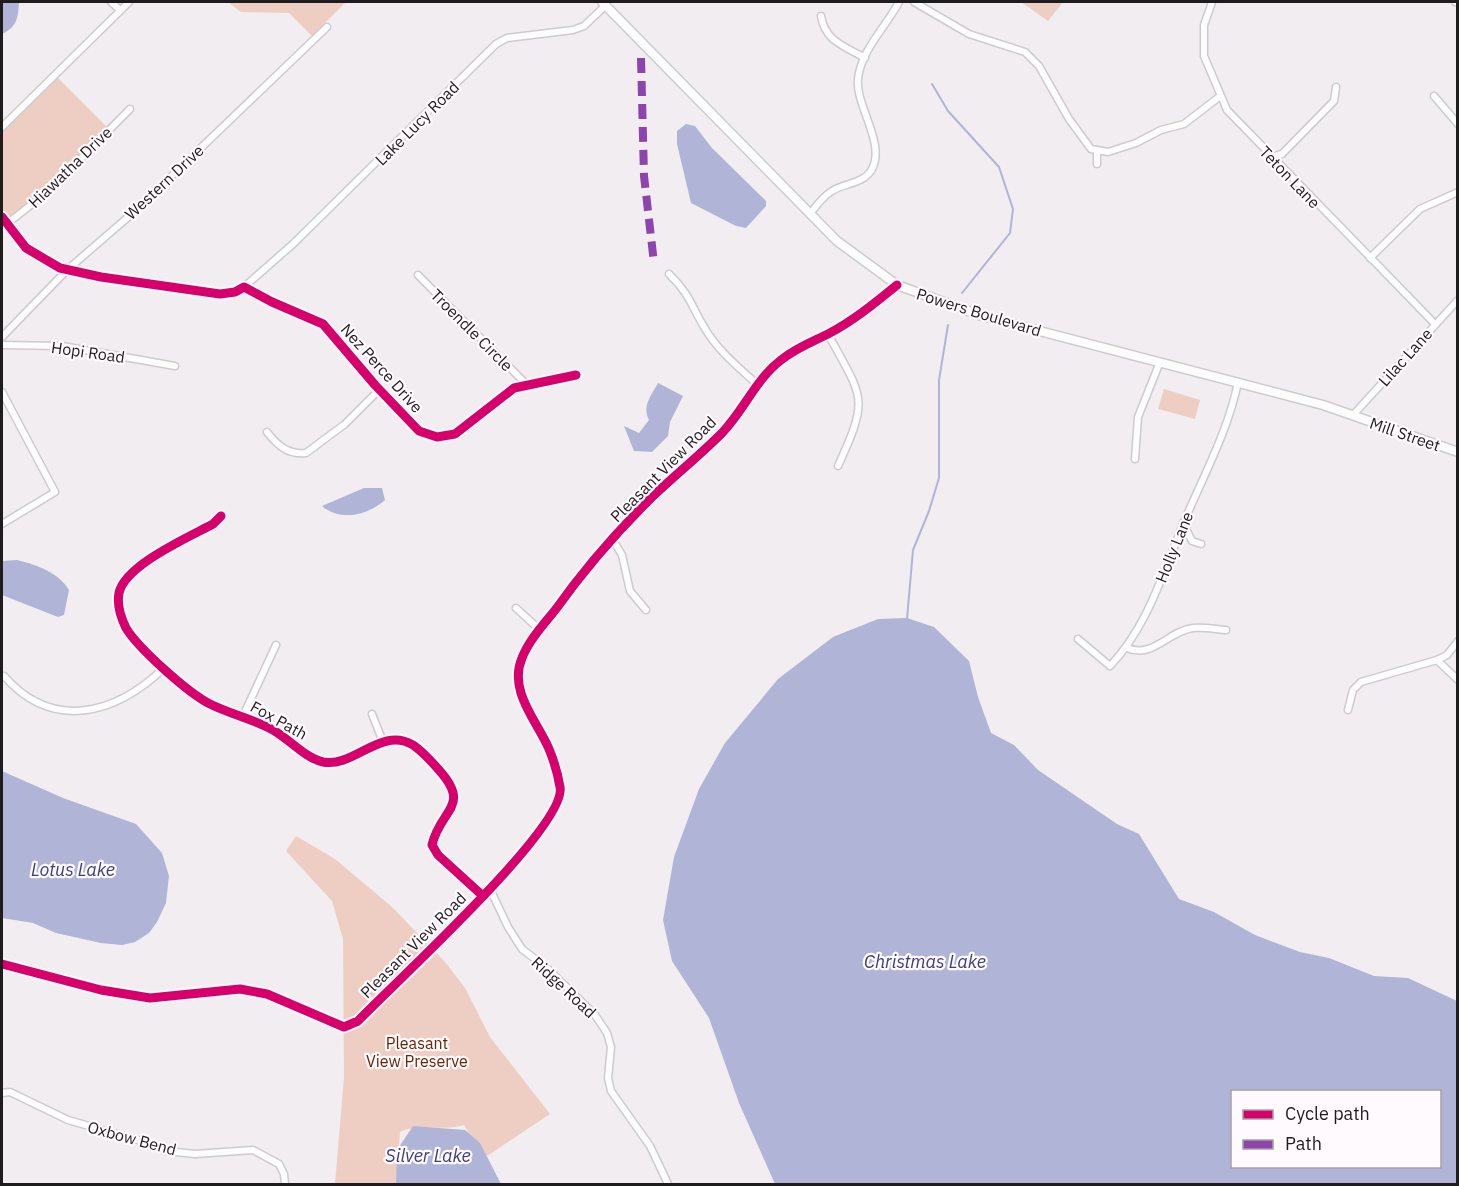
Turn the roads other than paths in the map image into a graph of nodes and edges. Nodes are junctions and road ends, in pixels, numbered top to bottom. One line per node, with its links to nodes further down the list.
1 (111, 2): 7 (street)
2 (129, 2): 7 (street)
3 (899, 2): 10 (street)
4 (914, 2): 17 (street)
5 (1212, 2): 13 (street, Teton Lane)
6 (606, 3): 21 (main road, Powers Boulevard); 29 (street, Lake Lucy Road)
7 (120, 10): 16 (street)
8 (821, 16): 10 (street)
9 (327, 27): 25 (street, Western Drive)
10 (865, 58): 21 (street)
11 (1336, 87): 18 (street)
12 (1434, 96): 15 (street)
13 (1219, 97): 17 (street); 18 (street, Teton Lane)
14 (130, 109): 23 (street, Hiawatha Drive)
15 (1458, 124)
16 (2, 127)
17 (1097, 150): 19 (street)
18 (1271, 157): 24 (street, Teton Lane)
19 (1097, 164)
20 (1458, 192): 24 (street)
21 (810, 214): 28 (main road, Powers Boulevard)
22 (2, 217): 23 (street)
23 (8, 224): 25 (street)
24 (1370, 258): 31 (street, Teton Lane)
25 (67, 270): 29 (street); 33 (street, Western Drive)
26 (669, 274): 40 (street)
27 (418, 275): 39 (street, Troendle Circle)
28 (897, 285): 32 (street, Pleasant View Road); 35 (main road, Powers Boulevard)
29 (244, 286): 41 (street, Nez Perce Drive)
30 (1458, 300): 31 (street, Lilac Lane)
31 (1435, 324): 43 (street, Lilac Lane)
32 (828, 334): 40 (street, Pleasant View Road); 47 (street)
33 (2, 337)
34 (2, 345): 36 (street, Hopi Road)
35 (1160, 362): 38 (main road, Powers Boulevard); 46 (street)
36 (175, 366)
37 (576, 375): 39 (street, Nez Perce Drive)
38 (1238, 382): 43 (main road, Powers Boulevard); 49 (street, Holly Lane)
39 (527, 385): 41 (street, Nez Perce Drive)
40 (758, 386): 51 (street, Pleasant View Road)
41 (379, 390): 44 (street)
42 (2, 392): 50 (street)
43 (1353, 416): 45 (main road, Mill Street)
44 (267, 432)
45 (1458, 452)
46 (1135, 459)
47 (838, 466)
48 (221, 516): 62 (street, Fox Path)
49 (1184, 523): 52 (street); 60 (street, Holly Lane)
50 (2, 524)
51 (613, 540): 54 (street); 55 (street, Pleasant View Road)
52 (1201, 544)
53 (516, 608): 55 (street)
54 (646, 610)
55 (540, 630): 69 (street, Pleasant View Road)
56 (1226, 630): 60 (street)
57 (1078, 639): 60 (street, Holly Lane)
58 (1458, 641): 61 (street)
59 (276, 645): 67 (street)
60 (1127, 648)
61 (1437, 660): 64 (street); 65 (street)
62 (164, 668): 63 (street); 67 (street, Fox Path)
63 (4, 676)
64 (1458, 680)
65 (1348, 710)
66 (372, 714): 68 (street)
67 (243, 716): 68 (street, Fox Path)
68 (383, 742): 70 (street, Fox Path)
69 (490, 889): 70 (street, Pleasant View Road); 74 (street, Ridge Road)
70 (483, 896): 71 (street, Pleasant View Road)
71 (2, 964)
72 (2, 1093): 73 (street, Oxbow Bend)
73 (285, 1185)
74 (668, 1185)

